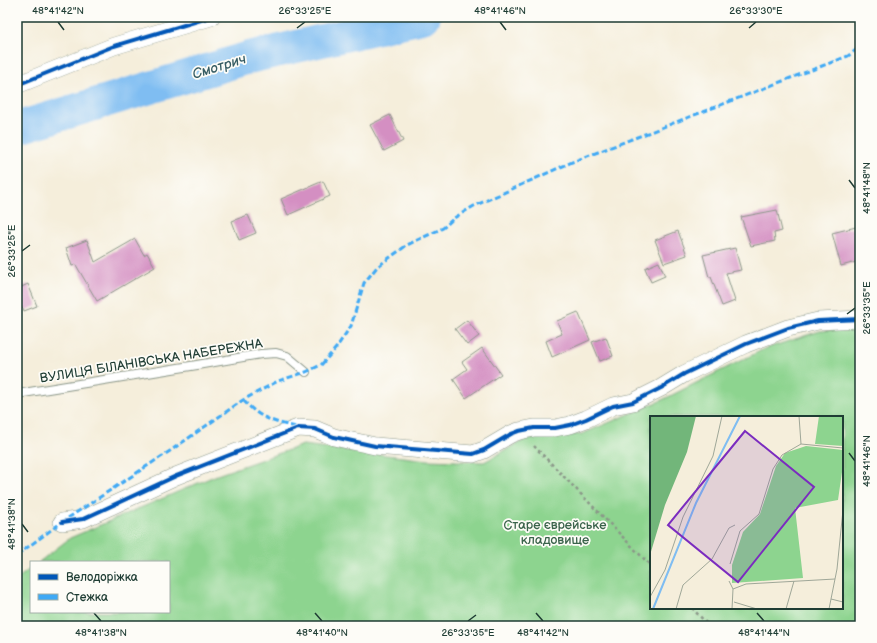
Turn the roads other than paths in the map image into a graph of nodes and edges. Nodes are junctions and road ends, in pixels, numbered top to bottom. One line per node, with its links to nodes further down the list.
1 (211, 17): 2 (street)
2 (17, 85)
3 (860, 319): 6 (street)
4 (306, 372): 5 (lane, ВУЛИЦЯ БІЛАНІВСЬКА НАБЕРЕЖНА)
5 (17, 394)
6 (62, 522)

